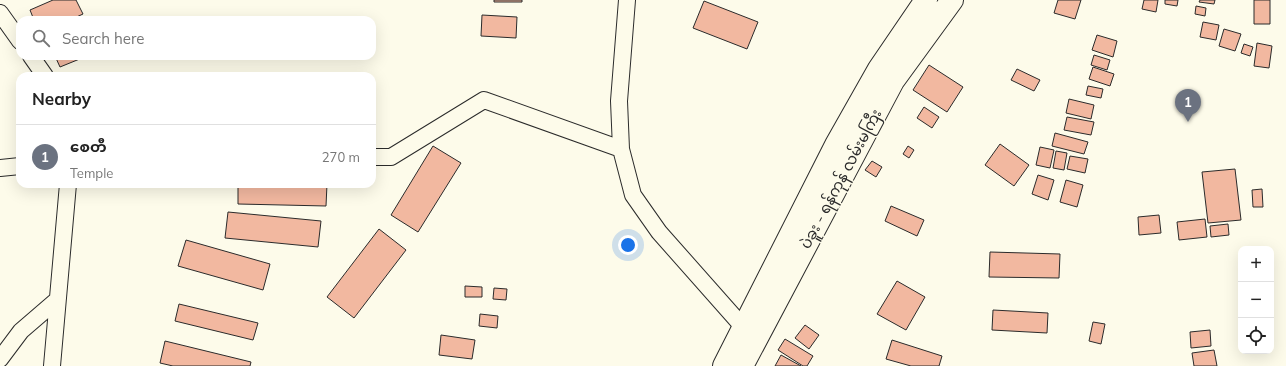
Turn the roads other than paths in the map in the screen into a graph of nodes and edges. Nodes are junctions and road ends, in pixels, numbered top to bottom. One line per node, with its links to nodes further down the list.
1 (627, 0): 8 (street)
2 (926, 0): 14 (highway, ပဲခူး - ရန်ကုန် လမ်းမကြီး)
3 (952, 0): 14 (highway, ပဲခူး - ရန်ကုန် လမ်းမကြီး)
4 (0, 13): 5 (street)
5 (16, 35)
6 (34, 60): 7 (street)
7 (42, 72)
8 (621, 149): 9 (street); 14 (street)
9 (376, 157)
10 (16, 166): 11 (street)
11 (0, 168)
12 (68, 188): 13 (street)
13 (57, 300): 15 (street); 16 (street)
14 (751, 332): 17 (highway, ပဲခူး - ရန်ကုန် လမ်းမကြီး); 18 (highway, ပဲခူး - ရန်ကုန် လမ်းမကြီး)
15 (0, 360)
16 (52, 366)
17 (724, 366)
18 (742, 366)

